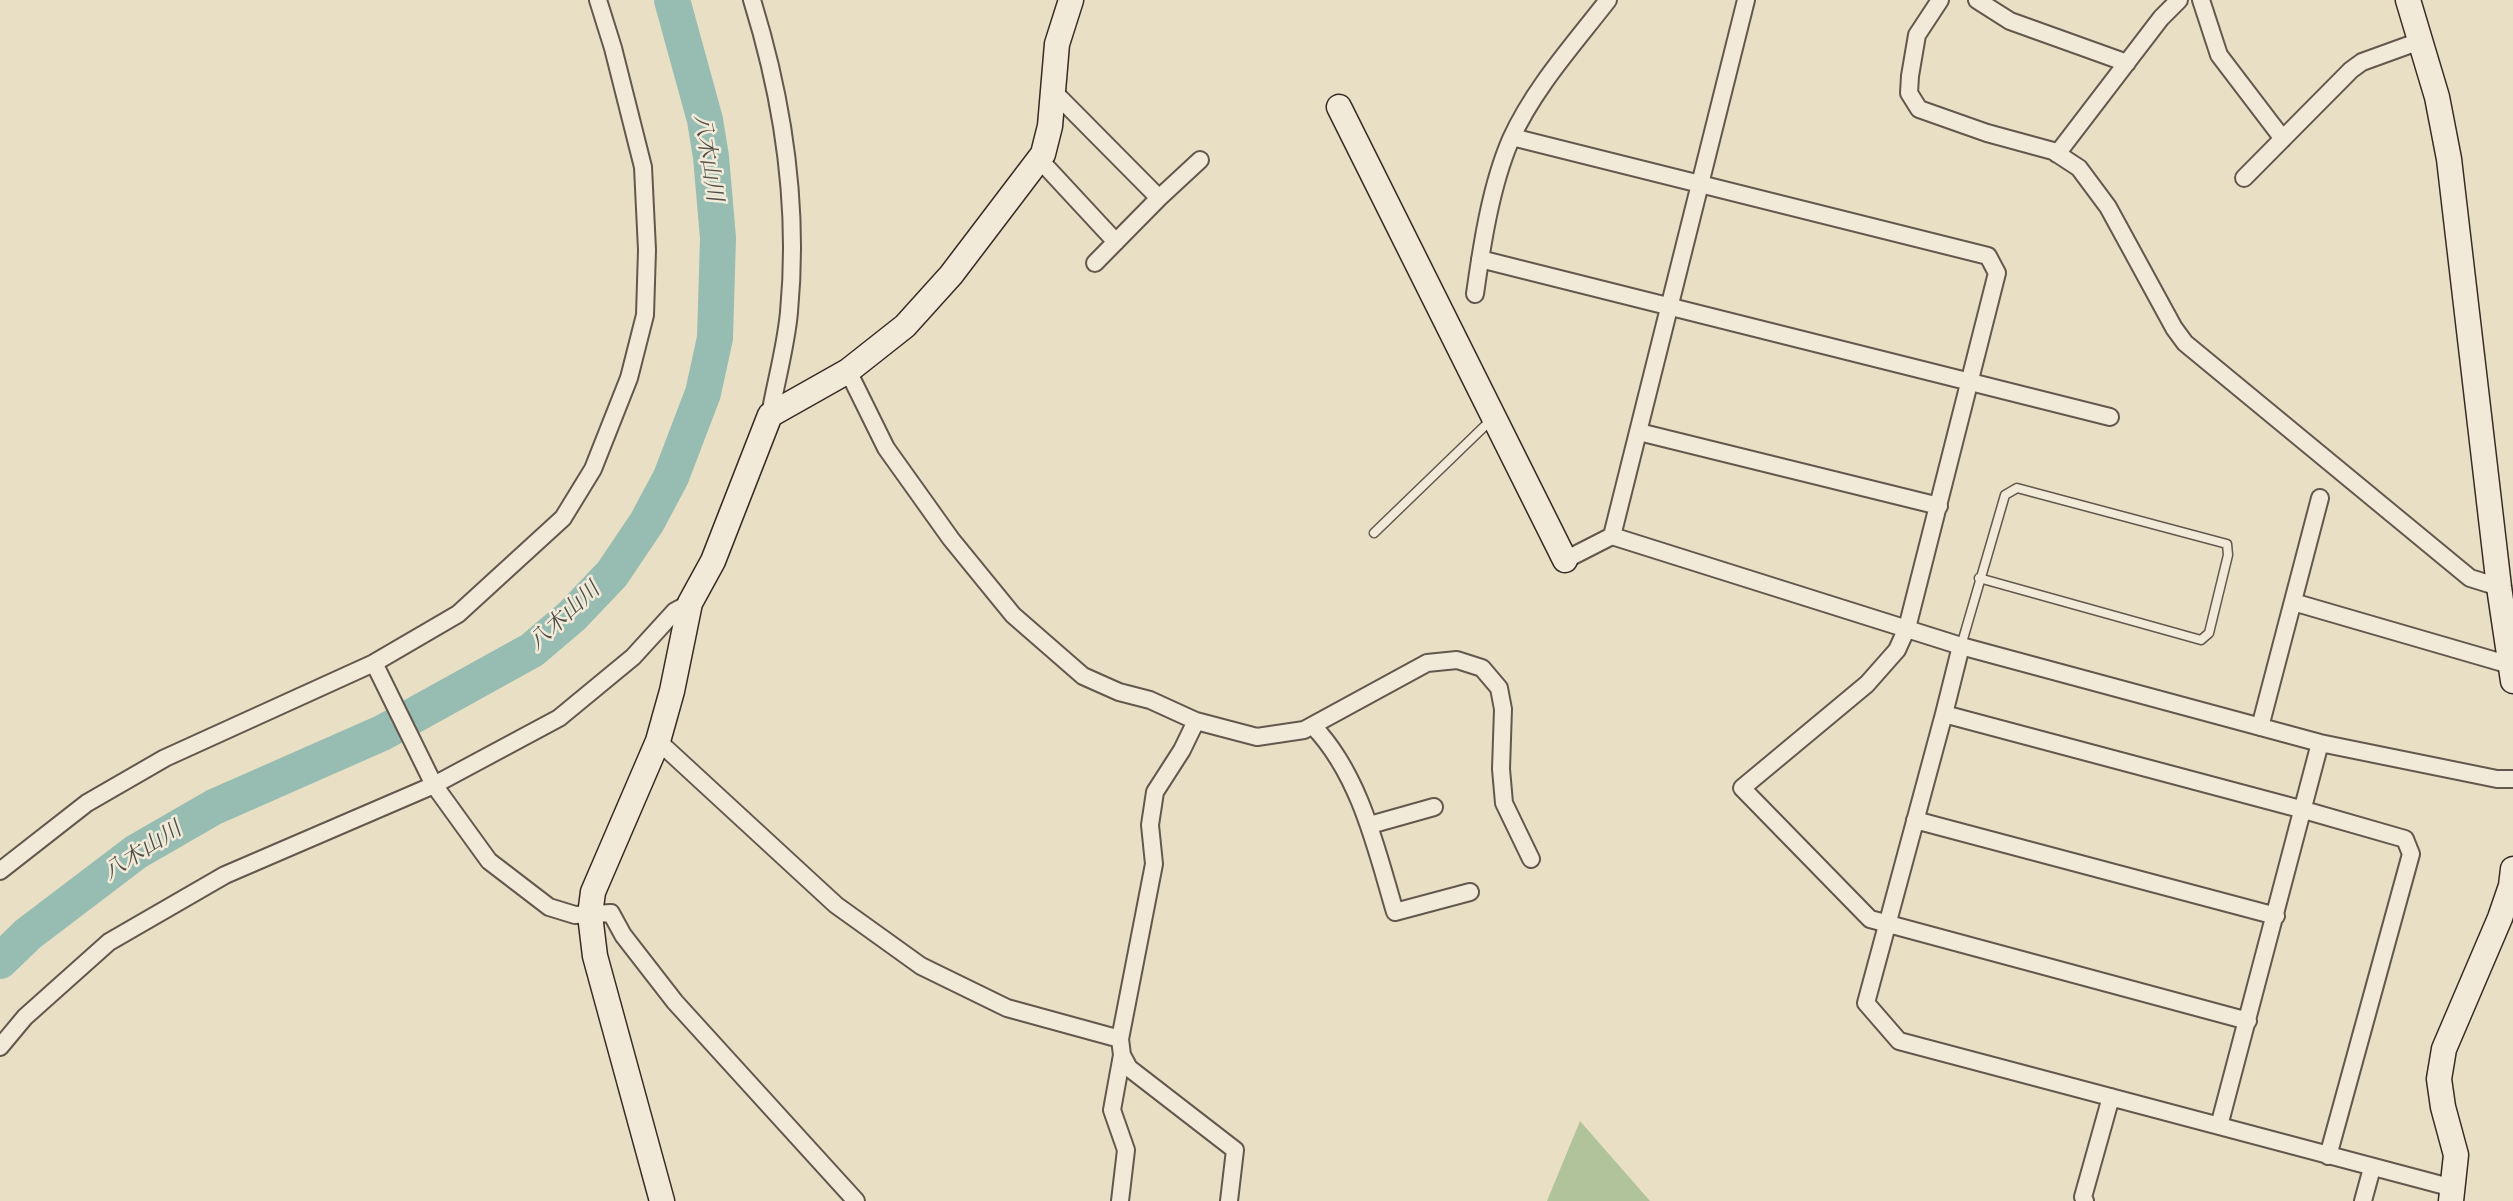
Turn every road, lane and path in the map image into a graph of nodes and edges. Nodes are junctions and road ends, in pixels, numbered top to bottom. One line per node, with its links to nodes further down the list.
1 (598, 0): 45 (street)
2 (752, 0): 30 (street)
3 (1071, 0): 13 (street)
4 (1608, 0): 15 (street)
5 (1746, 0): 21 (street)
6 (1940, 0): 17 (street)
7 (1977, 0): 12 (street)
8 (2179, 0): 12 (street)
9 (2201, 0): 16 (street)
10 (2408, 0): 11 (street)
11 (2420, 41): 16 (street); 40 (street)
12 (2127, 63): 17 (street)
13 (1053, 91): 18 (street); 22 (street)
14 (1339, 107): 31 (street)
15 (1512, 138): 21 (street); 24 (street)
16 (2283, 139): 20 (street)
17 (2057, 154): 40 (street)
18 (1039, 159): 23 (street); 28 (street)
19 (1200, 160): 22 (street)
20 (2244, 178)
21 (1699, 183): 27 (street); 29 (street)
22 (1159, 198): 23 (street)
23 (1116, 242): 25 (street)
24 (1480, 259): 26 (street); 27 (street)
25 (1095, 263)
26 (1475, 294)
27 (1667, 307): 29 (street); 33 (street)
28 (848, 371): 30 (street); 48 (street)
29 (1969, 382): 32 (street); 35 (street)
30 (770, 415): 42 (street)
31 (1494, 416): 36 (lane); 38 (street)
32 (2110, 417)
33 (1640, 432): 35 (street); 37 (street)
34 (2320, 498): 41 (street)
35 (1939, 506): 43 (street)
36 (1374, 533)
37 (1612, 536): 38 (street); 43 (street)
38 (1565, 560)
39 (1979, 578): 39 (lane); 44 (lane)
40 (2499, 587): 46 (street)
41 (2293, 602): 46 (street); 50 (street)
42 (690, 603): 51 (street); 54 (street)
43 (1907, 628): 44 (street); 65 (street)
44 (1960, 646): 47 (street); 50 (street)
45 (374, 663): 54 (street); 61 (street)
46 (2512, 673)
47 (1944, 714): 56 (street); 57 (street)
48 (1196, 721): 49 (street); 68 (street)
49 (1313, 726): 58 (street); 59 (street)
50 (2260, 727): 52 (street)
51 (658, 741): 63 (street); 68 (street)
52 (2320, 743): 53 (street); 56 (street)
53 (2513, 779)
54 (434, 785): 63 (street); 67 (street)
55 (1434, 807): 58 (street)
56 (2304, 810): 64 (street); 71 (street)
57 (1915, 820): 64 (street); 65 (street)
58 (1370, 825): 62 (street)
59 (1531, 859)
60 (2513, 869): 73 (street)
61 (0, 871)
62 (1470, 892)
63 (590, 915): 74 (street); 75 (street)
64 (2276, 916): 66 (street)
65 (1886, 925): 66 (street); 69 (street)
66 (2247, 1021): 70 (street)
67 (0, 1047)
68 (1121, 1047): 76 (street); 77 (street)
69 (2111, 1097): 70 (street); 78 (street)
70 (2219, 1126): 71 (street)
71 (2328, 1156): 72 (street)
72 (2372, 1168): 73 (street); 79 (street)
73 (2452, 1195)
74 (662, 1201)
75 (856, 1201)
76 (1120, 1201)
77 (1229, 1201)
78 (2085, 1201)
79 (2363, 1201)

